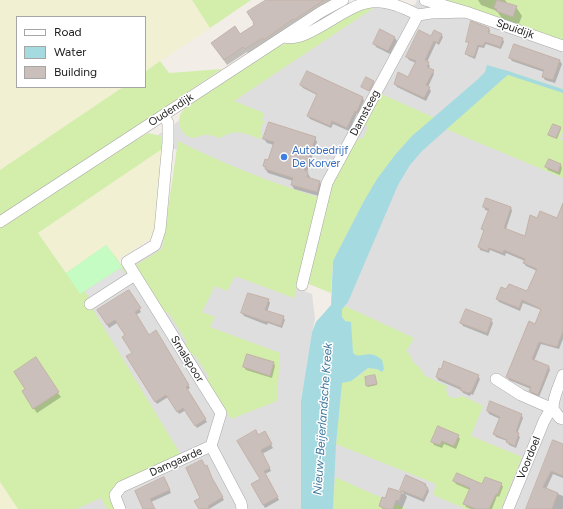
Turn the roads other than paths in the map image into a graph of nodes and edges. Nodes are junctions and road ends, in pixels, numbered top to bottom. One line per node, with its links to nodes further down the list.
1 (343, 0): 5 (street, Oudendijk)
2 (425, 0): 3 (street, Spuidijk)
3 (466, 12): 4 (street); 6 (street, Spuidijk)
4 (418, 15): 5 (street); 10 (street, Damsteeg)
5 (283, 37): 7 (street, Oudendijk)
6 (563, 46)
7 (164, 116): 8 (street, Oudendijk); 9 (street, Smalspoor)
8 (0, 222)
9 (135, 275): 11 (street); 16 (street, Smalspoor)
10 (302, 285)
11 (90, 304)
12 (563, 375): 14 (street, Voordoel)
13 (496, 378): 14 (street)
14 (553, 408): 15 (street); 19 (street, Voordoel)
15 (563, 419)
16 (212, 446): 17 (street, Damgaarde); 18 (street, Damgaarde)
17 (120, 509)
18 (242, 509)
19 (508, 509)

